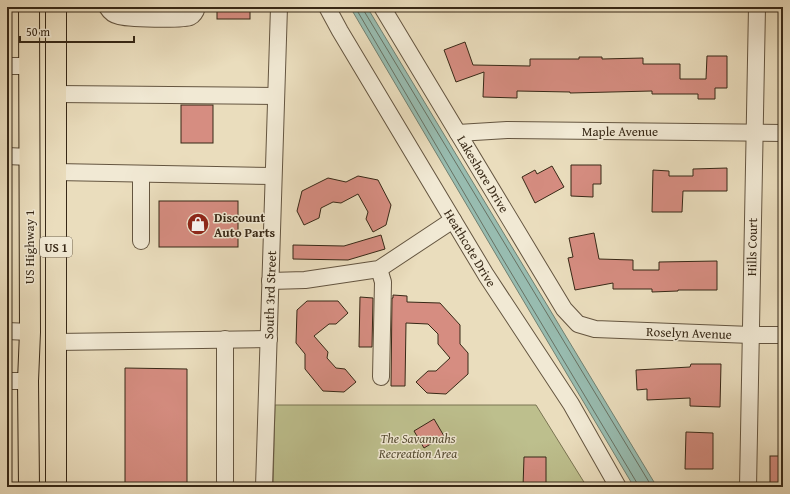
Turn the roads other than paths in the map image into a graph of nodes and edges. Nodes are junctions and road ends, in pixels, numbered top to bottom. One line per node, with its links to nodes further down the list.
1 (29, 7): 10 (main road, US Highway 1 / US 1)
2 (56, 7): 11 (main road, US Highway 1 / US 1)
3 (107, 7): 4 (street)
4 (197, 7)
5 (279, 7): 12 (street, South 3rd Street)
6 (327, 7): 21 (street, Heathcote Drive)
7 (382, 7): 14 (street, Lakeshore Drive)
8 (757, 7): 13 (street, Hills Court)
9 (7, 66): 10 (street)
10 (29, 66): 17 (main road, US Highway 1 / US 1)
11 (56, 94): 12 (street); 18 (main road, US Highway 1 / US 1)
12 (276, 96): 20 (street, South 3rd Street)
13 (754, 132): 14 (street, Maple Avenue); 15 (street, Maple Avenue); 28 (street, Hills Court)
14 (458, 133): 25 (street, Lakeshore Drive)
15 (783, 133)
16 (7, 156): 17 (street)
17 (29, 156): 27 (main road, US Highway 1 / US 1)
18 (56, 172): 19 (street); 32 (main road, US Highway 1 / US 1)
19 (141, 174): 20 (street); 22 (street)
20 (274, 176): 24 (street, South 3rd Street)
21 (453, 220): 23 (street); 40 (street, Heathcote Drive)
22 (141, 241)
23 (379, 269): 24 (street); 33 (street)
24 (270, 281): 31 (street, South 3rd Street)
25 (595, 329): 28 (street, Roselyn Avenue)
26 (7, 331): 27 (street)
27 (30, 332): 35 (main road, US Highway 1 / US 1)
28 (751, 335): 29 (street, Roselyn Avenue); 41 (street, Hills Court)
29 (783, 335)
30 (226, 339): 31 (street); 32 (street); 36 (street)
31 (268, 339): 39 (street, South 3rd Street)
32 (56, 342): 38 (main road, US Highway 1 / US 1)
33 (381, 377)
34 (7, 381): 35 (street)
35 (28, 381): 37 (main road, US Highway 1 / US 1)
36 (225, 480)
37 (28, 487)
38 (56, 487)
39 (264, 487)
40 (618, 487)
41 (748, 487)

